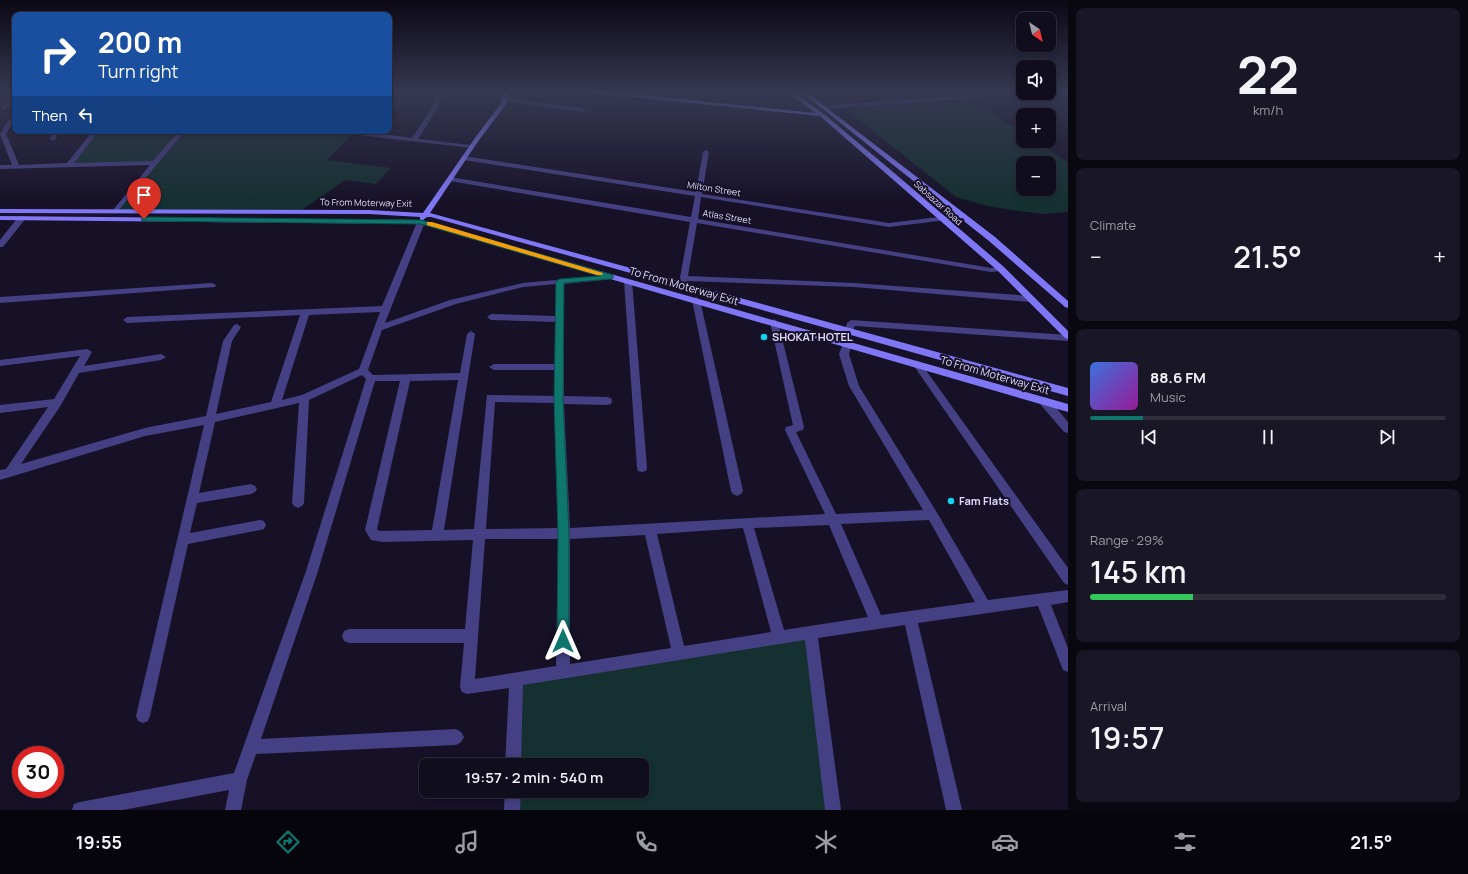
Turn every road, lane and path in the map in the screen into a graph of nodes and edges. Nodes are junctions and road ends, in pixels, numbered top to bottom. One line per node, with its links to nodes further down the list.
1 (7, 129): 17 (street)
2 (421, 129): 11 (street)
3 (485, 129): 12 (main road)
4 (839, 129): 27 (main road, Sabsazar Road)
5 (853, 129): 23 (main road, Sabsazar Road)
6 (54, 134): 10 (street)
7 (94, 134): 16 (street)
8 (179, 134): 15 (street)
9 (365, 134): 11 (street)
10 (53, 139)
11 (414, 140): 12 (street)
12 (472, 147): 14 (main road)
13 (706, 152): 20 (street)
14 (464, 158): 19 (main road); 20 (street, Milton Street)
15 (155, 163): 16 (street); 22 (street)
16 (70, 164): 17 (street)
17 (16, 166): 18 (street)
18 (0, 167)
19 (450, 179): 26 (main road); 28 (street, Atlas Street)
20 (698, 196): 27 (street, Milton Street); 28 (street)
21 (0, 211): 22 (main road, To From Moterway Exit)
22 (115, 211): 26 (main road, To From Moterway Exit)
23 (963, 216): 27 (street, Milton Street); 39 (main road, Sabsazar Road)
24 (0, 218): 25 (main road, To From Moterway Exit)
25 (22, 218): 26 (main road, To From Moterway Exit); 29 (street)
26 (423, 218): 31 (main road, To From Moterway Exit); 32 (main road, To From Moterway Exit); 40 (street)
27 (942, 218): 30 (main road, Sabsazar Road)
28 (693, 221): 30 (street, Atlas Street); 32 (street)
29 (0, 245)
30 (1001, 269): 36 (main road, Sabsazar Road)
31 (611, 277): 33 (street); 34 (main road, To From Moterway Exit)
32 (682, 280): 36 (street); 48 (main road, To From Moterway Exit)
33 (560, 281): 43 (street); 47 (street)
34 (628, 281): 38 (main road, To From Moterway Exit); 72 (street)
35 (212, 285): 37 (street)
36 (1031, 299): 50 (main road, Sabsazar Road)
37 (0, 300)
38 (696, 300): 45 (main road, To From Moterway Exit); 75 (street)
39 (1068, 305)
40 (384, 309): 41 (street); 47 (street)
41 (305, 312): 44 (street); 67 (street)
42 (491, 317): 43 (street)
43 (560, 319): 56 (street)
44 (127, 320)
45 (774, 322): 51 (main road, To From Moterway Exit); 79 (street)
46 (237, 327): 70 (street)
47 (378, 328): 58 (street)
48 (849, 330): 50 (street); 61 (main road, To From Moterway Exit)
49 (471, 334): 59 (street)
50 (1068, 337)
51 (847, 343): 54 (main road, To From Moterway Exit); 78 (street)
52 (161, 357): 57 (street)
53 (0, 363): 57 (street)
54 (917, 364): 65 (main road, To From Moterway Exit); 87 (street)
55 (494, 367): 56 (street)
56 (559, 367): 63 (street)
57 (76, 370): 66 (street)
58 (367, 375): 60 (street); 62 (street); 103 (street)
59 (464, 376): 60 (street); 85 (street)
60 (406, 378): 85 (street)
61 (1068, 392)
62 (304, 398): 67 (street); 77 (street)
63 (559, 400): 64 (street); 83 (street); 84 (street)
64 (607, 401)
65 (1044, 401): 68 (main road, To From Moterway Exit); 71 (street)
66 (57, 402): 69 (street); 73 (street)
67 (275, 405): 70 (street)
68 (1068, 408)
69 (0, 409)
70 (210, 419): 73 (street); 76 (street)
71 (1068, 429)
72 (642, 468)
73 (5, 474)
74 (250, 489): 76 (street)
75 (737, 491)
76 (192, 499): 86 (street)
77 (298, 503)
78 (932, 515): 79 (street); 90 (street)
79 (833, 519): 80 (street); 92 (street)
80 (747, 523): 82 (street); 96 (street)
81 (260, 525): 86 (street)
82 (650, 530): 84 (street); 97 (street)
83 (479, 534): 84 (street); 85 (street); 95 (street)
84 (564, 534): 99 (street)
85 (437, 536)
86 (183, 540): 101 (street)
87 (1068, 578)
88 (1068, 596): 89 (street)
89 (1042, 599): 90 (street); 98 (street)
90 (985, 607): 91 (street)
91 (910, 618): 92 (street); 111 (street)
92 (877, 622): 93 (street)
93 (811, 633): 96 (street); 110 (street)
94 (349, 636): 95 (street)
95 (471, 636): 100 (street)
96 (779, 638): 97 (street)
97 (679, 654): 99 (street)
98 (1068, 665)
99 (563, 672): 100 (street)
100 (516, 679): 104 (street)
101 (143, 716)
102 (456, 737): 103 (street)
103 (251, 747): 105 (street)
104 (513, 758)
105 (239, 780): 107 (street); 108 (street)
106 (513, 798): 109 (street)
107 (80, 810)
108 (233, 810)
109 (512, 810)
110 (833, 810)
111 (954, 810)

